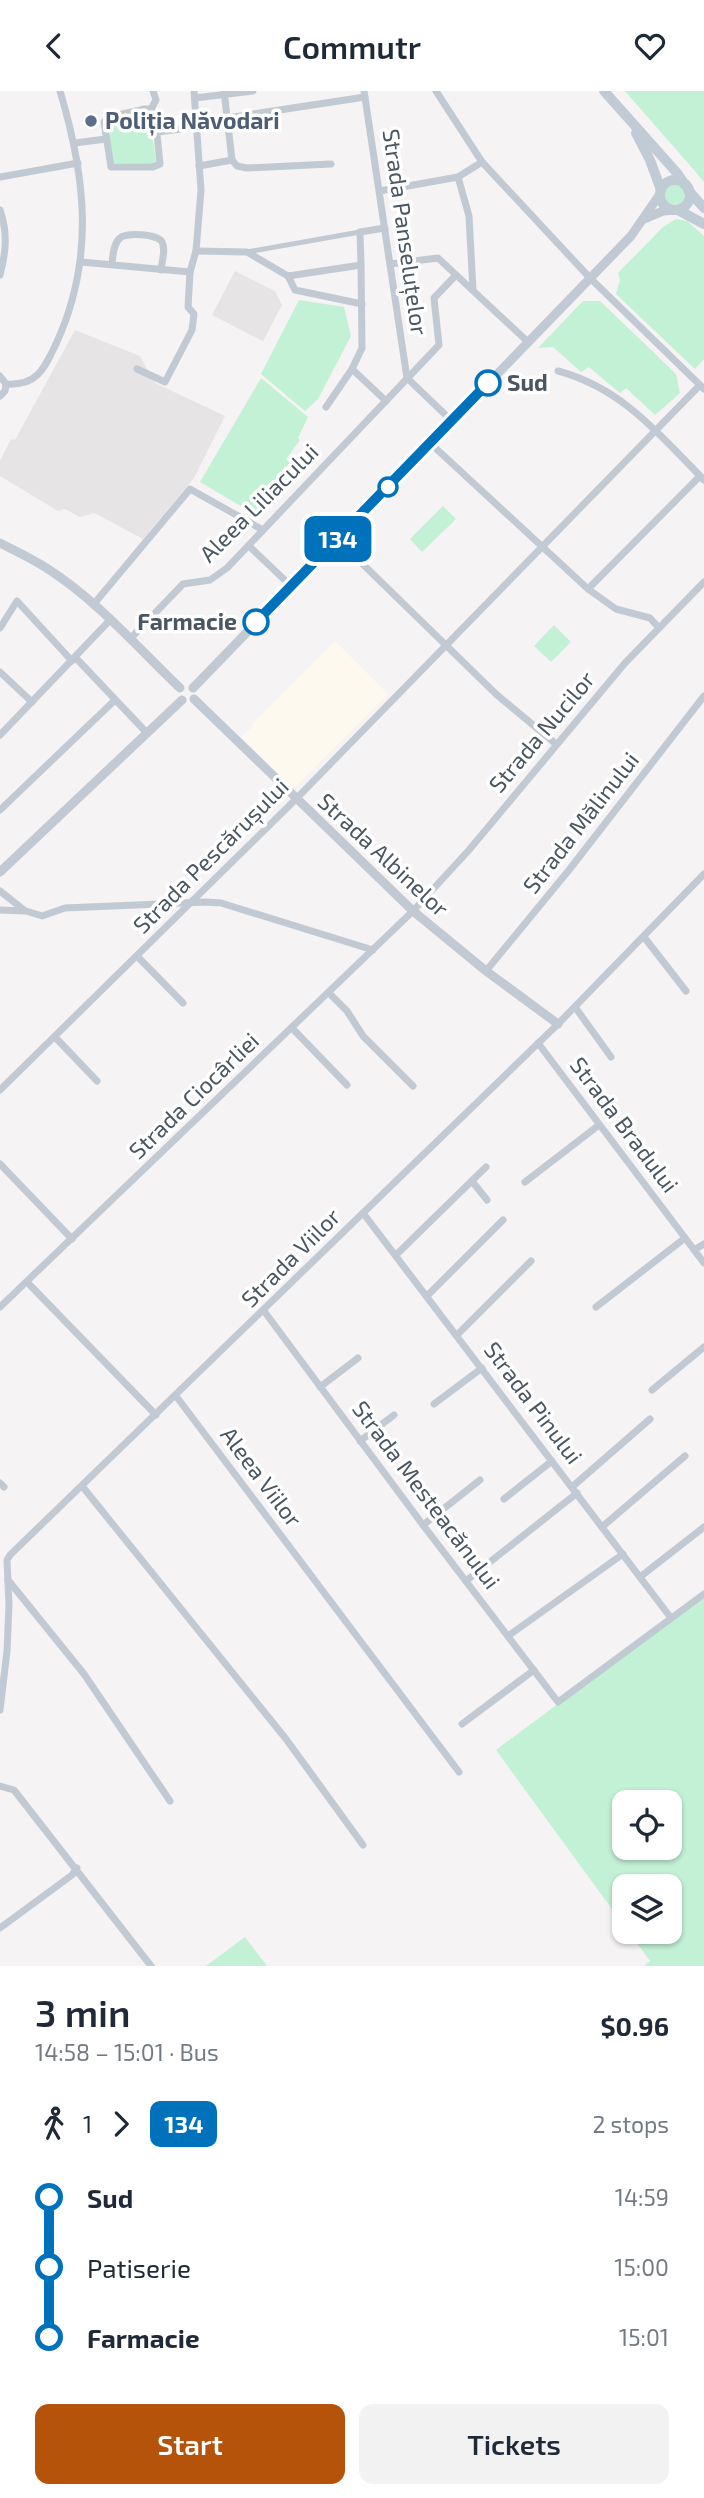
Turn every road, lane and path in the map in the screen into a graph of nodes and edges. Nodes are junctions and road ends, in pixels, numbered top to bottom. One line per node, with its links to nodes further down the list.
1 (60, 91): 15 (street)
2 (153, 91): 9 (street)
3 (253, 91): 6 (street)
4 (436, 91): 17 (street)
5 (604, 91): 11 (main road)
6 (224, 93): 8 (street); 10 (street)
7 (365, 94): 10 (street); 25 (street, Strada Panseluțelor)
8 (195, 95): 12 (street)
9 (151, 109): 13 (street); 14 (street)
10 (227, 118): 16 (street)
11 (632, 124): 24 (main road); 26 (main road)
12 (197, 127): 13 (street); 20 (street)
13 (158, 132): 14 (street)
14 (106, 139): 15 (street)
15 (75, 143): 18 (street)
16 (232, 160): 19 (street); 20 (street)
17 (482, 162): 22 (street); 45 (street)
18 (78, 163): 21 (street); 36 (street)
19 (331, 164)
20 (200, 166): 34 (street)
21 (0, 177): 23 (street)
22 (458, 177): 25 (street); 46 (street)
23 (0, 185)
24 (687, 188): 26 (main road); 27 (main road); 28 (main road)
25 (380, 191): 32 (street, Strada Panseluțelor)
26 (660, 192): 28 (main road); 30 (street)
27 (704, 208)
28 (676, 210): 30 (street); 31 (main road)
29 (0, 211): 42 (street)
30 (644, 219): 45 (street)
31 (704, 224)
32 (384, 228): 33 (street); 38 (street, Strada Panseluțelor)
33 (360, 232): 35 (street); 39 (street)
34 (196, 251): 35 (street); 41 (street)
35 (247, 252): 44 (street)
36 (81, 262): 37 (street); 54 (street)
37 (112, 264): 40 (street); 40 (street)
38 (390, 264): 43 (street); 53 (street, Strada Panseluțelor)
39 (361, 265): 44 (street); 47 (street)
40 (161, 269): 41 (street)
41 (190, 272): 49 (street)
42 (0, 275)
43 (456, 275): 46 (street); 53 (street, Aleea Liliacului)
44 (288, 276): 47 (street)
45 (590, 278): 48 (street); 55 (street)
46 (472, 290): 48 (street)
47 (362, 303): 50 (street)
48 (528, 342): 59 (street)
49 (138, 369)
50 (352, 369): 57 (street); 58 (street)
51 (558, 371): 60 (street)
52 (0, 376): 54 (street)
53 (407, 378): 57 (street, Aleea Liliacului); 59 (street)
54 (6, 384): 56 (street)
55 (702, 387): 60 (street, Strada Pescărușului)
56 (0, 396)
57 (386, 401): 63 (street, Aleea Liliacului)
58 (326, 407)
59 (452, 421): 61 (street)
60 (656, 431): 62 (street); 67 (street, Strada Pescărușului)
61 (430, 443): 64 (street); 67 (street)
62 (702, 478): 70 (street)
63 (263, 530): 66 (street, Aleea Liliacului); 71 (street)
64 (337, 539): 69 (street); 76 (street)
65 (0, 543): 71 (street)
66 (249, 546): 69 (street); 75 (street, Aleea Liliacului)
67 (540, 548): 70 (street); 76 (street, Strada Pescărușului)
68 (704, 582): 74 (street, Strada Nucilor)
69 (291, 586): 80 (street)
70 (588, 589): 74 (street)
71 (93, 605): 72 (street)
72 (110, 620): 75 (street); 77 (street)
73 (0, 628): 77 (street)
74 (659, 628): 88 (street, Strada Nucilor)
75 (131, 639): 79 (street)
76 (445, 645): 88 (street); 89 (street, Strada Pescărușului)
77 (73, 659): 83 (street); 85 (street)
78 (0, 672): 85 (street)
79 (180, 688): 80 (street); 84 (street)
80 (193, 688): 82 (street)
81 (704, 696): 101 (street, Strada Mălinului)
82 (194, 699): 84 (street); 89 (street, Strada Albinelor)
83 (115, 700): 86 (street); 90 (street)
84 (182, 700): 86 (street)
85 (32, 702): 87 (street)
86 (147, 733): 91 (street)
87 (0, 735)
88 (556, 744): 97 (street, Strada Nucilor)
89 (296, 799): 94 (street, Strada Pescărușului); 97 (street, Strada Albinelor)
90 (0, 810)
91 (0, 871)
92 (704, 874): 98 (street, Strada Viilor)
93 (0, 891): 96 (street)
94 (192, 903): 96 (street); 99 (street); 100 (street, Strada Pescărușului)
95 (0, 910): 96 (street)
96 (26, 911)
97 (413, 911): 99 (street, Strada Ciocârliei); 101 (street, Strada Albinelor)
98 (644, 937): 102 (street); 105 (street, Strada Viilor)
99 (373, 950): 103 (street, Strada Ciocârliei)
100 (137, 956): 104 (street); 108 (street, Strada Pescărușului)
101 (486, 971): 106 (street, Strada Albinelor)
102 (686, 991)
103 (329, 993): 107 (street, Strada Ciocârliei); 113 (street)
104 (183, 1003)
105 (575, 1007): 106 (street, Strada Viilor); 110 (street)
106 (558, 1024): 109 (street, Strada Viilor)
107 (292, 1028): 112 (street); 124 (street, Strada Ciocârliei)
108 (55, 1037): 111 (street); 114 (street, Strada Pescărușului)
109 (538, 1044): 115 (street, Strada Bradului); 121 (street, Strada Viilor)
110 (611, 1057)
111 (97, 1081)
112 (346, 1085)
113 (413, 1086)
114 (0, 1090)
115 (599, 1125): 119 (street); 123 (street, Strada Bradului)
116 (0, 1164): 124 (street)
117 (486, 1167): 118 (street)
118 (472, 1181): 120 (street); 127 (street)
119 (526, 1182)
120 (487, 1200)
121 (363, 1213): 127 (street, Strada Pinului); 134 (street, Strada Viilor)
122 (503, 1220): 131 (street)
123 (685, 1238): 126 (street, Strada Bradului); 133 (street)
124 (72, 1239): 130 (street, Strada Ciocârliei)
125 (704, 1244): 126 (street)
126 (694, 1250): 129 (street, Strada Bradului)
127 (396, 1255): 131 (street, Strada Pinului)
128 (531, 1261): 135 (street)
129 (704, 1263)
130 (27, 1282): 132 (street, Strada Ciocârliei); 143 (street)
131 (427, 1296): 135 (street, Strada Pinului)
132 (0, 1307)
133 (596, 1307)
134 (264, 1311): 139 (street, Strada Mesteacănului); 141 (street, Strada Viilor)
135 (457, 1335): 138 (street, Strada Pinului)
136 (704, 1347): 140 (street)
137 (358, 1359): 139 (street)
138 (482, 1368): 142 (street); 148 (street, Strada Pinului)
139 (320, 1387): 146 (street, Strada Mesteacănului)
140 (652, 1390)
141 (176, 1396): 143 (street, Strada Viilor); 166 (street, Aleea Viilor)
142 (434, 1404)
143 (156, 1415): 150 (street, Strada Viilor)
144 (394, 1415): 146 (street)
145 (650, 1419): 151 (street)
146 (360, 1441): 153 (street, Strada Mesteacănului)
147 (685, 1456): 154 (street)
148 (552, 1461): 151 (street, Strada Pinului); 152 (street)
149 (480, 1480): 153 (street)
150 (82, 1486): 158 (street, Strada Viilor); 169 (street)
151 (575, 1490): 154 (street, Strada Pinului); 159 (street)
152 (504, 1499)
153 (422, 1525): 159 (street, Strada Mesteacănului)
154 (602, 1527): 156 (street, Strada Pinului)
155 (704, 1527): 157 (street)
156 (623, 1554): 157 (street, Strada Pinului); 162 (street)
157 (640, 1577): 161 (street, Strada Pinului)
158 (8, 1580): 164 (street, Strada Viilor); 168 (street)
159 (466, 1581): 162 (street, Strada Mesteacănului)
160 (704, 1594): 161 (street)
161 (671, 1618): 163 (street, Strada Mesteacănului)
162 (508, 1636): 163 (street, Strada Mesteacănului)
163 (534, 1670): 165 (street)
164 (0, 1704)
165 (462, 1724)
166 (459, 1772)
167 (0, 1786): 170 (street)
168 (170, 1801)
169 (363, 1845)
170 (77, 1868): 171 (street); 172 (street)
171 (0, 1928)
172 (151, 1966)

